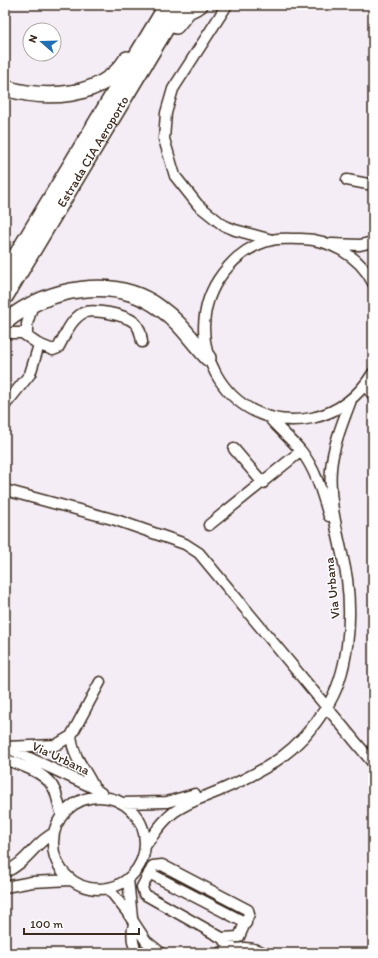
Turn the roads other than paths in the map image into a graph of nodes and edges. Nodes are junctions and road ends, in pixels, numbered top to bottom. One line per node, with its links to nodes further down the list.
1 (160, 5): 6 (highway)
2 (167, 5): 13 (highway, Estrada CIA Aeroporto)
3 (180, 5): 7 (highway, Estrada CIA Aeroporto)
4 (200, 5): 7 (highway)
5 (227, 5): 10 (street)
6 (5, 88)
7 (126, 97): 15 (highway, Estrada CIA Aeroporto)
8 (347, 180): 9 (street)
9 (373, 185)
10 (272, 240): 12 (street); 22 (street)
11 (373, 242): 12 (street)
12 (330, 244): 14 (street)
13 (5, 274)
14 (373, 283)
15 (5, 297)
16 (33, 304): 17 (highway); 19 (street); 22 (highway)
17 (5, 322)
18 (5, 333): 19 (street)
19 (27, 336): 21 (street)
20 (142, 342): 21 (street)
21 (39, 345): 27 (street)
22 (208, 358): 28 (street)
23 (373, 373): 24 (street)
24 (365, 385): 25 (street); 26 (street)
25 (373, 395)
26 (351, 400): 28 (street); 35 (street, Via Urbana)
27 (5, 405)
28 (270, 417): 30 (street, Via Urbana)
29 (234, 449): 31 (street)
30 (301, 451): 31 (street); 35 (street, Via Urbana)
31 (263, 483): 33 (street)
32 (5, 490): 35 (street)
33 (209, 525)
34 (100, 682): 36 (street)
35 (326, 706): 39 (street); 42 (street, Via Urbana); 44 (street, Via Urbana)
36 (71, 736): 37 (street); 40 (street)
37 (5, 747): 40 (street, Via Urbana)
38 (5, 759): 45 (street)
39 (373, 763)
40 (94, 788): 41 (street, Via Urbana)
41 (103, 797): 43 (street); 45 (street)
42 (170, 801): 43 (street, Via Urbana); 44 (street)
43 (122, 803): 47 (street)
44 (174, 812): 47 (street, Via Urbana)
45 (62, 815): 46 (street)
46 (54, 833): 48 (street); 50 (street)
47 (145, 846): 49 (street)
48 (5, 872)
49 (128, 879): 52 (street); 53 (street)
50 (71, 880): 51 (street); 52 (street)
51 (5, 887)
52 (108, 888): 53 (street)
53 (133, 922): 56 (street); 57 (street)
54 (222, 938): 54 (street); 55 (street)
55 (234, 949): 58 (street); 59 (street)
56 (137, 953)
57 (161, 953)
58 (220, 953)
59 (264, 953)

